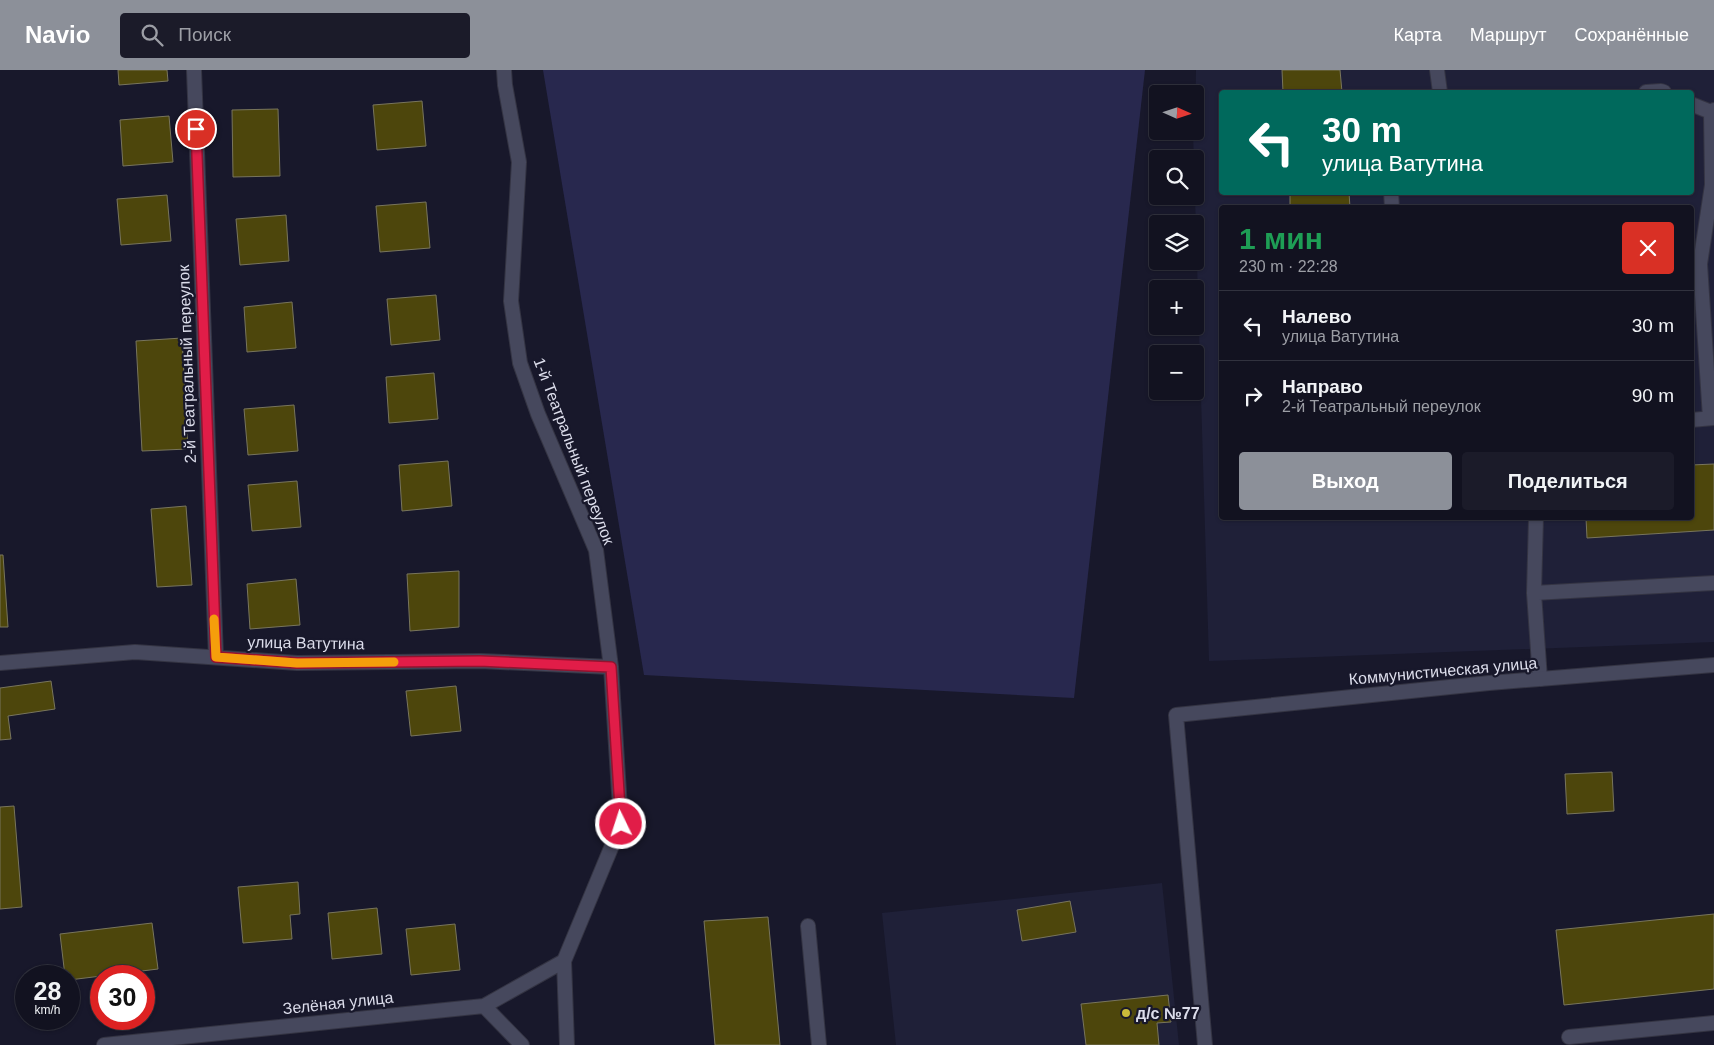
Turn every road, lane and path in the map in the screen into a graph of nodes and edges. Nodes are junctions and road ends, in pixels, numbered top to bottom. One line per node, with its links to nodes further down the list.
1 (194, 70): 13 (street, 2-й Театральный переулок)
2 (504, 70): 16 (street, 1-й Театральный переулок)
3 (1437, 70): 4 (street)
4 (1440, 90)
5 (1694, 105): 6 (street)
6 (1713, 111): 7 (street)
7 (1713, 185): 8 (street)
8 (1712, 418): 9 (street)
9 (1694, 420)
10 (1536, 520): 12 (street)
11 (1714, 583): 12 (street)
12 (1534, 593): 17 (street)
13 (216, 657): 14 (street, улица Ватутина); 16 (street, улица Ватутина)
14 (0, 664)
15 (1714, 666): 17 (street, Коммунистическая улица)
16 (611, 667): 19 (street, 1-й Театральный переулок)
17 (1540, 679): 27 (street, Коммунистическая улица)
18 (808, 926): 26 (street)
19 (564, 961): 20 (street, Зелёная улица); 25 (street, 1-й Театральный переулок)
20 (484, 1006): 23 (street, Зелёная улица); 24 (street)
21 (1714, 1023): 22 (street)
22 (1569, 1037)
23 (104, 1045)
24 (522, 1045)
25 (567, 1045)
26 (819, 1045)
27 (1205, 1045)

